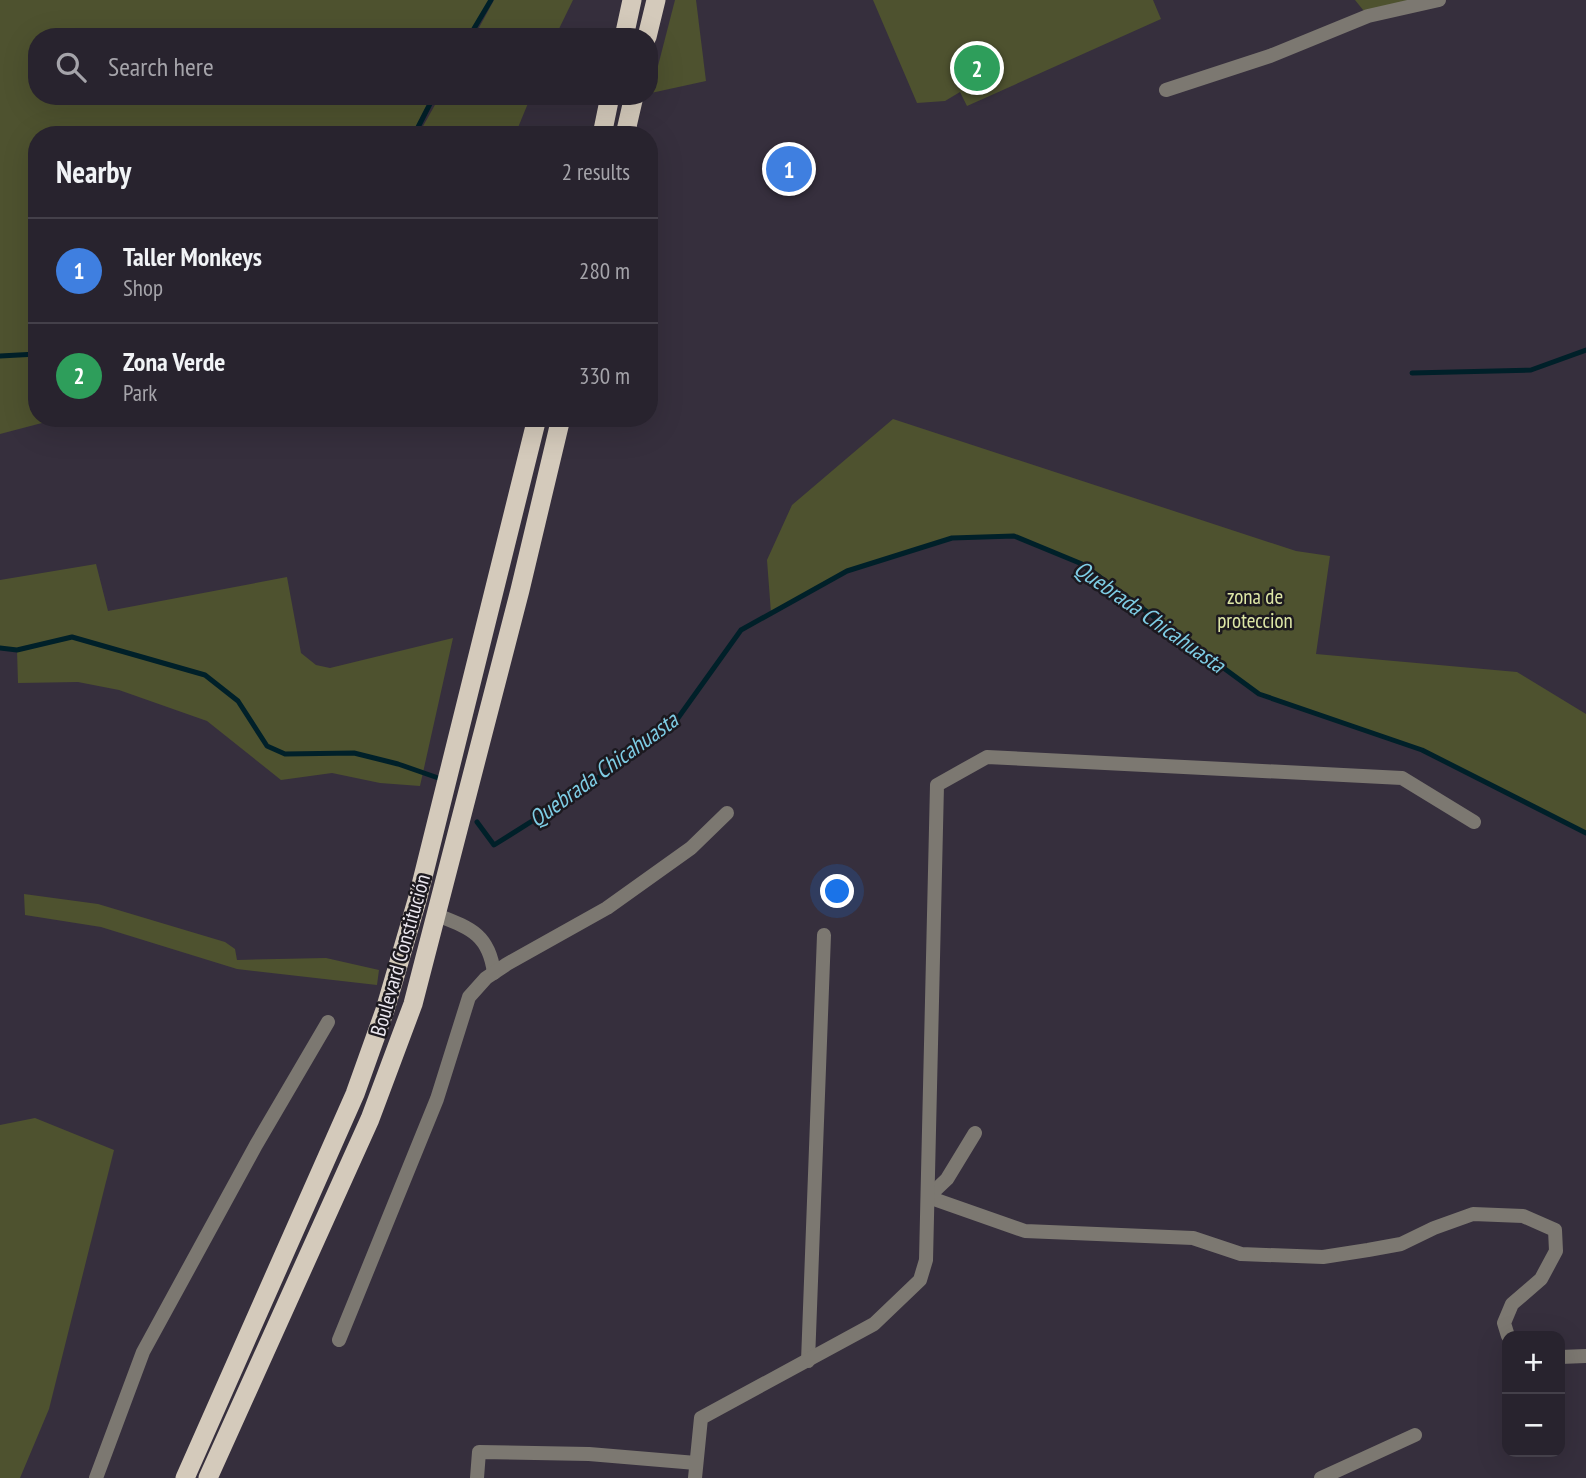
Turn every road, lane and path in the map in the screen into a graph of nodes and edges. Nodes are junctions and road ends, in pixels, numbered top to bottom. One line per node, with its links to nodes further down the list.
1 (632, 0): 4 (highway)
2 (656, 0): 5 (highway)
3 (1439, 0): 6 (street)
4 (626, 28)
5 (649, 28)
6 (1166, 90)
7 (608, 105): 9 (highway)
8 (632, 105): 10 (highway)
9 (604, 126)
10 (627, 126)
11 (535, 427): 29 (highway, Boulevard Constitución)
12 (559, 427): 15 (highway, Boulevard Constitución)
13 (727, 813): 17 (street)
14 (1474, 822): 20 (street)
15 (437, 915): 17 (street); 30 (highway, Boulevard Constitución)
16 (824, 935): 25 (street)
17 (494, 973): 22 (street)
18 (328, 1022): 28 (street)
19 (975, 1133): 20 (street)
20 (928, 1197): 21 (street); 25 (street)
21 (1506, 1331)
22 (339, 1340)
23 (1586, 1356): 24 (street)
24 (1565, 1357)
25 (808, 1361): 27 (street)
26 (1415, 1435): 33 (street)
27 (696, 1463): 31 (street); 32 (street)
28 (96, 1478)
29 (185, 1478)
30 (208, 1478)
31 (477, 1478)
32 (695, 1478)
33 (1321, 1478)

